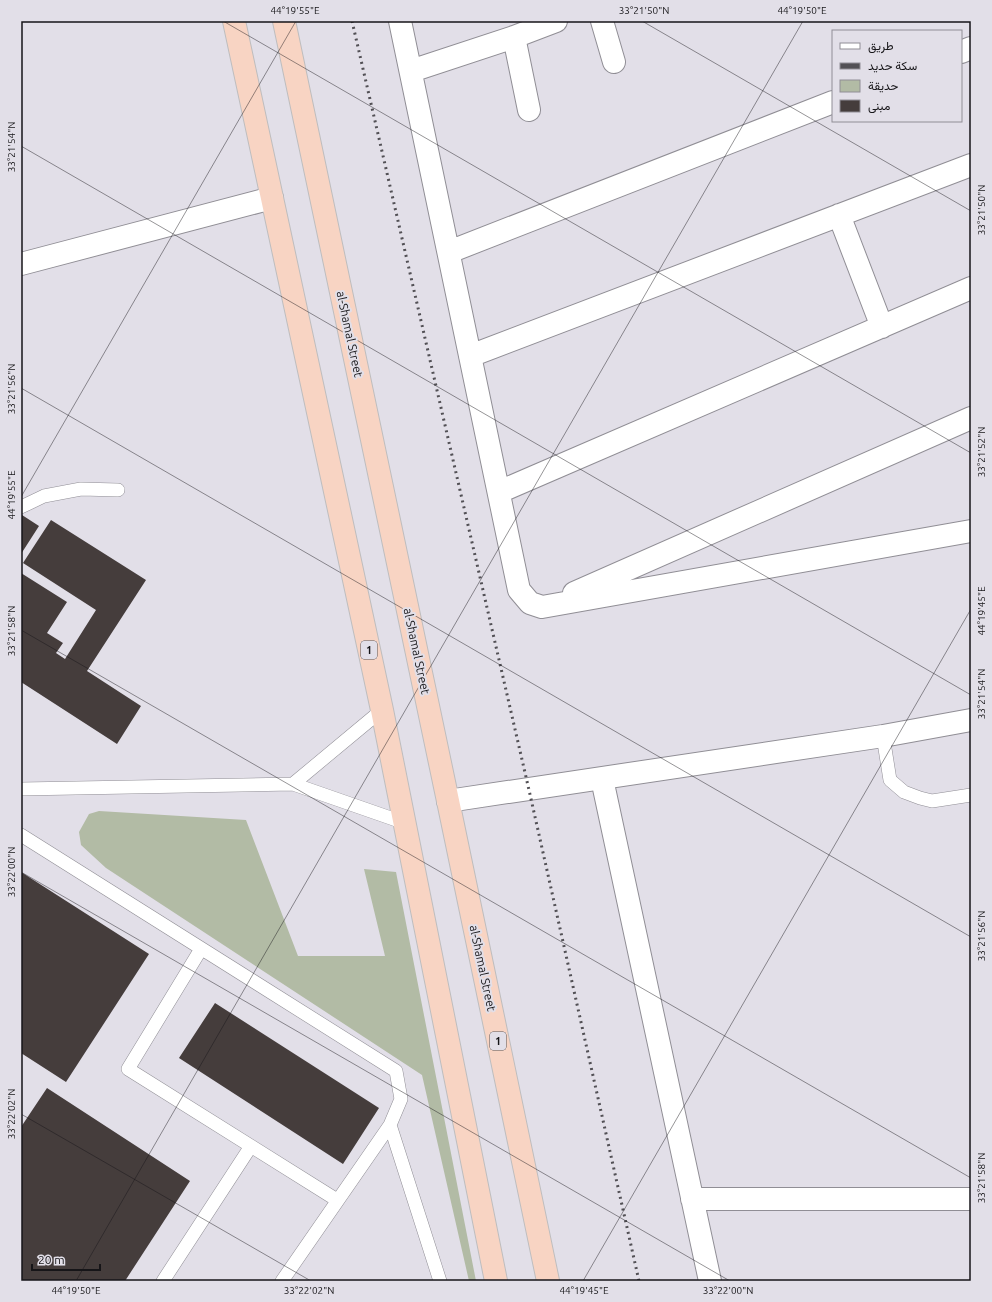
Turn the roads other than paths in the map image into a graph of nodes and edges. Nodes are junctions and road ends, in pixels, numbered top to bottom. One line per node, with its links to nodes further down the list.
1 (234, 21): 12 (highway, 1)
2 (284, 21): 32 (highway, al-Shamal Street / 1)
3 (400, 21): 8 (street)
4 (556, 21): 6 (street)
5 (602, 21): 7 (street)
6 (514, 37): 8 (street); 10 (street)
7 (614, 62)
8 (411, 71): 14 (street)
9 (832, 102): 14 (street)
10 (529, 110)
11 (971, 165): 13 (street)
12 (272, 198): 15 (street); 25 (highway, 1)
13 (839, 215): 17 (street); 18 (street)
14 (449, 252): 18 (street)
15 (21, 264)
16 (971, 288): 17 (street)
17 (882, 327): 21 (street)
18 (470, 356): 21 (street)
19 (971, 418): 24 (street)
20 (118, 490): 22 (lane)
21 (499, 492): 24 (street)
22 (21, 507)
23 (971, 531): 24 (street)
24 (542, 607)
25 (382, 710): 29 (lane); 33 (highway, 1)
26 (971, 720): 27 (street)
27 (883, 736): 28 (street); 31 (lane)
28 (602, 779): 32 (street); 38 (street)
29 (293, 784): 30 (lane); 33 (lane)
30 (21, 789)
31 (971, 795)
32 (448, 801): 45 (highway, al-Shamal Street / 1)
33 (405, 823): 44 (highway, 1)
34 (21, 835): 35 (lane)
35 (202, 949): 36 (lane); 37 (lane)
36 (390, 1125): 40 (lane); 43 (lane)
37 (250, 1146): 40 (lane); 41 (lane)
38 (692, 1199): 39 (street); 46 (street)
39 (971, 1199)
40 (337, 1200): 42 (lane)
41 (163, 1281)
42 (282, 1281)
43 (440, 1281)
44 (496, 1281)
45 (548, 1281)
46 (710, 1281)

